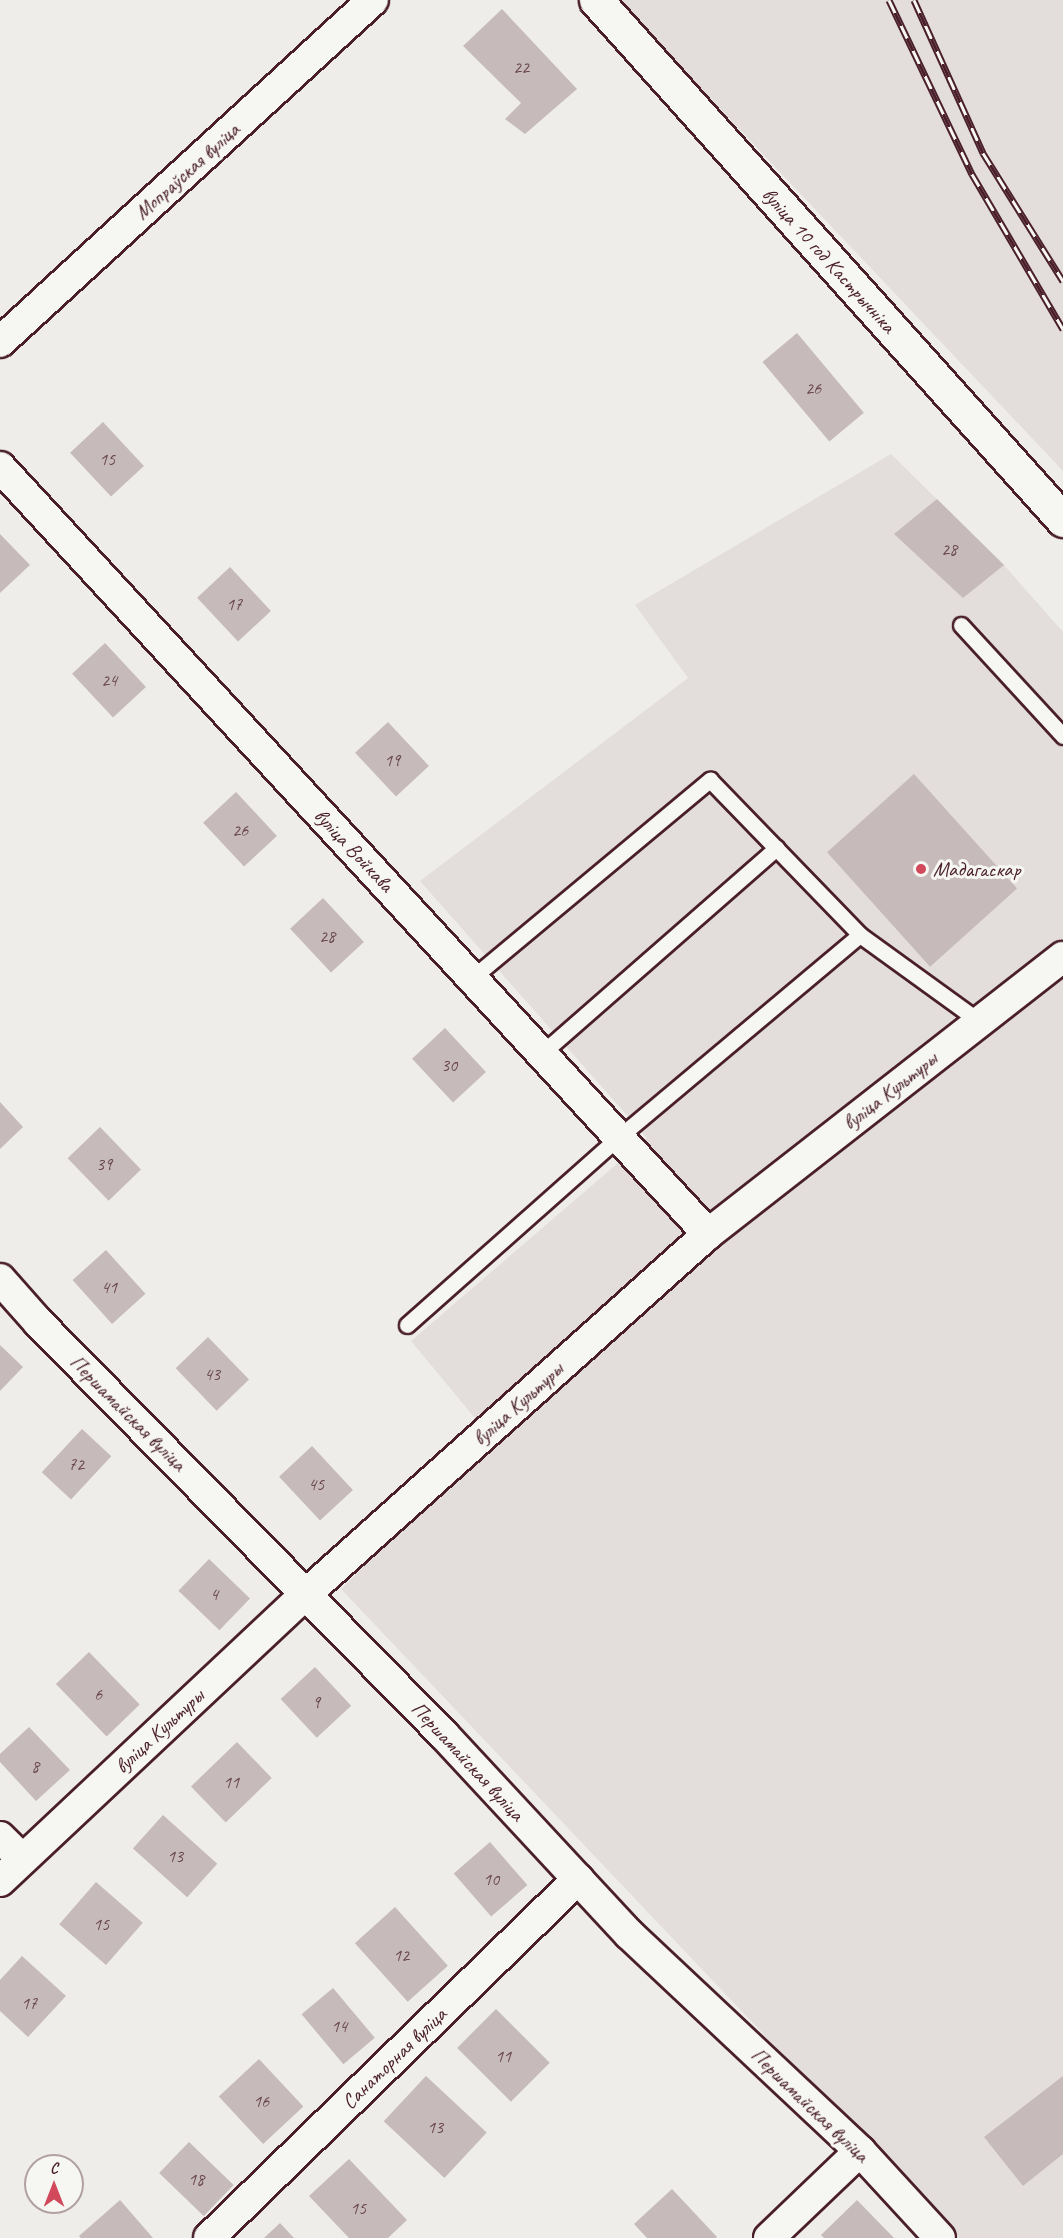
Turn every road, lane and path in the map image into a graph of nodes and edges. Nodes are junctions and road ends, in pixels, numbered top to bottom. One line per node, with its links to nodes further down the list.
1 (373, 0): 3 (street, Мопраўская вуліца)
2 (596, 0): 5 (street, вуліца 10 год Кастрычніка)
3 (0, 342)
4 (0, 467): 11 (street, вуліца Войкава)
5 (1063, 520)
6 (961, 625): 7 (lane)
7 (1063, 736)
8 (776, 848): 9 (lane); 11 (lane); 13 (lane)
9 (860, 935): 12 (lane); 14 (lane)
10 (1063, 957): 12 (street, вуліца Культуры)
11 (472, 978): 13 (street, вуліца Войкава)
12 (980, 1022): 15 (street, вуліца Культуры)
13 (542, 1053): 14 (street, вуліца Войкава)
14 (619, 1137): 15 (street, вуліца Войкава); 17 (lane)
15 (708, 1234): 18 (street, вуліца Культуры)
16 (0, 1279): 18 (street, Першамайская вуліца)
17 (407, 1325)
18 (306, 1594): 20 (street, вуліца Культуры); 21 (street, Першамайская вуліца)
19 (0, 1837): 20 (street)
20 (22, 1859): 22 (street, вуліца Культуры)
21 (578, 1879): 23 (street, Першамайская вуліца); 24 (street, Санаторная вуліца)
22 (0, 1881)
23 (860, 2151): 25 (street); 26 (street, Першамайская вуліца)
24 (209, 2238)
25 (769, 2238)
26 (940, 2238)

